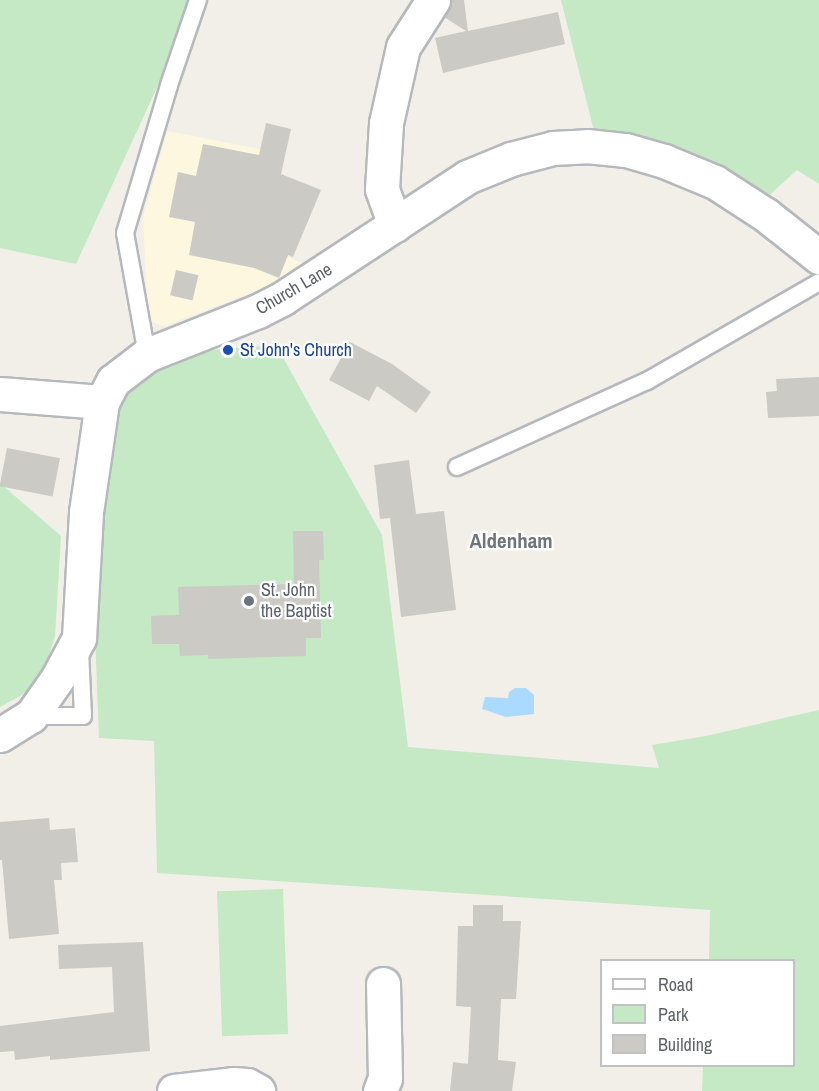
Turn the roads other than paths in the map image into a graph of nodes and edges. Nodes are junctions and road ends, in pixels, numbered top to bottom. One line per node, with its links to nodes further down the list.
1 (198, 0): 6 (lane)
2 (433, 0): 3 (street)
3 (395, 225): 4 (street, Church Lane); 6 (street, Church Lane)
4 (819, 257)
5 (819, 282): 9 (lane)
6 (147, 355): 8 (street, Church Lane)
7 (0, 394): 8 (street)
8 (102, 402): 10 (street, Church Lane)
9 (457, 467)
10 (0, 735)
11 (383, 984): 14 (street)
12 (174, 1091): 13 (street)
13 (258, 1091)
14 (380, 1091)

